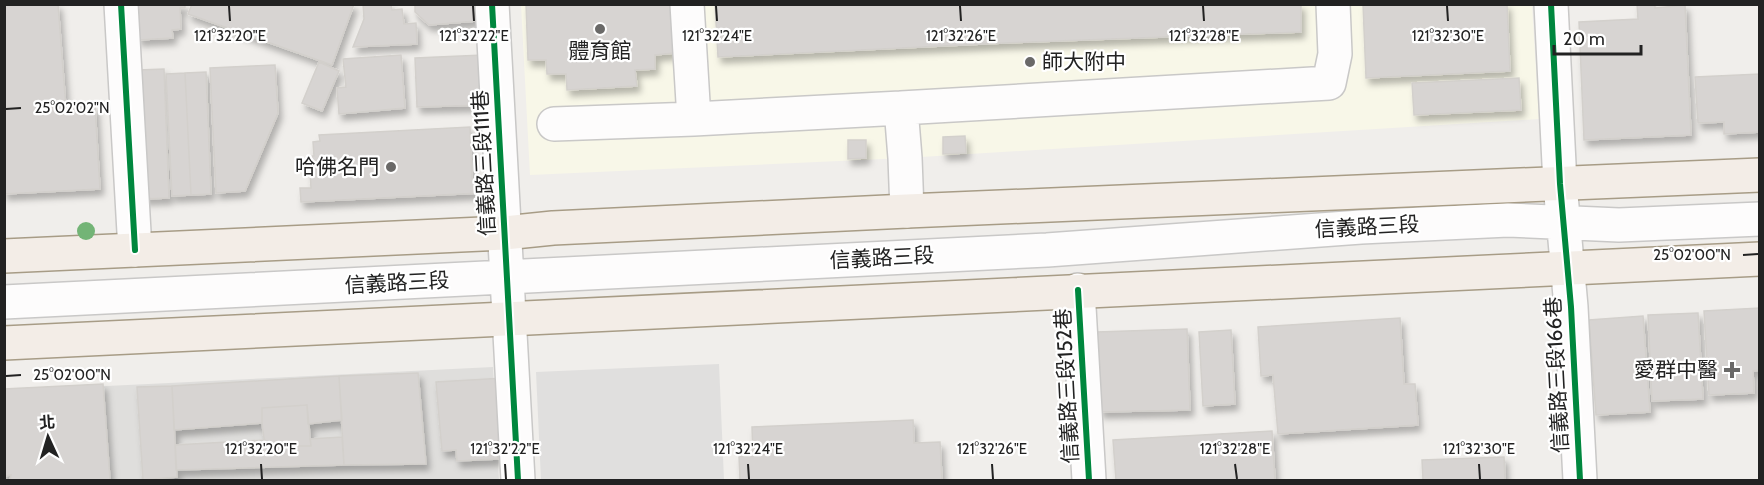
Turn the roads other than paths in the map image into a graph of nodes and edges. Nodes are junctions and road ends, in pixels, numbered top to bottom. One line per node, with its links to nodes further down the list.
1 (121, 4): 15 (street)
2 (492, 4): 14 (street, 信義路三段111巷)
3 (687, 4): 7 (street)
4 (1333, 4): 6 (street)
5 (1551, 4): 10 (street, 信義路三段166巷)
6 (901, 108): 7 (street); 11 (street)
7 (694, 119): 8 (street)
8 (554, 124)
9 (1760, 175): 10 (main road, 信義路三段)
10 (1560, 184): 11 (main road, 信義路三段); 13 (street, 信義路三段166巷)
11 (907, 211): 14 (main road, 信義路三段)
12 (1760, 219): 13 (street, 信義路三段)
13 (1564, 223): 18 (street, 信義路三段166巷); 19 (street, 信義路三段)
14 (504, 233): 15 (main road, 信義路三段); 19 (street, 信義路三段111巷)
15 (135, 250): 16 (main road, 信義路三段)
16 (4, 256)
17 (1760, 259): 18 (main road, 信義路三段)
18 (1568, 268): 20 (main road, 信義路三段); 26 (street, 信義路三段166巷)
19 (506, 278): 21 (street, 信義路三段); 22 (street, 信義路三段111巷)
20 (1078, 290): 22 (main road, 信義路三段); 25 (street, 信義路三段152巷)
21 (4, 302)
22 (508, 319): 23 (main road, 信義路三段); 24 (street, 信義路三段111巷)
23 (4, 343)
24 (518, 480)
25 (1089, 480)
26 (1580, 480)

